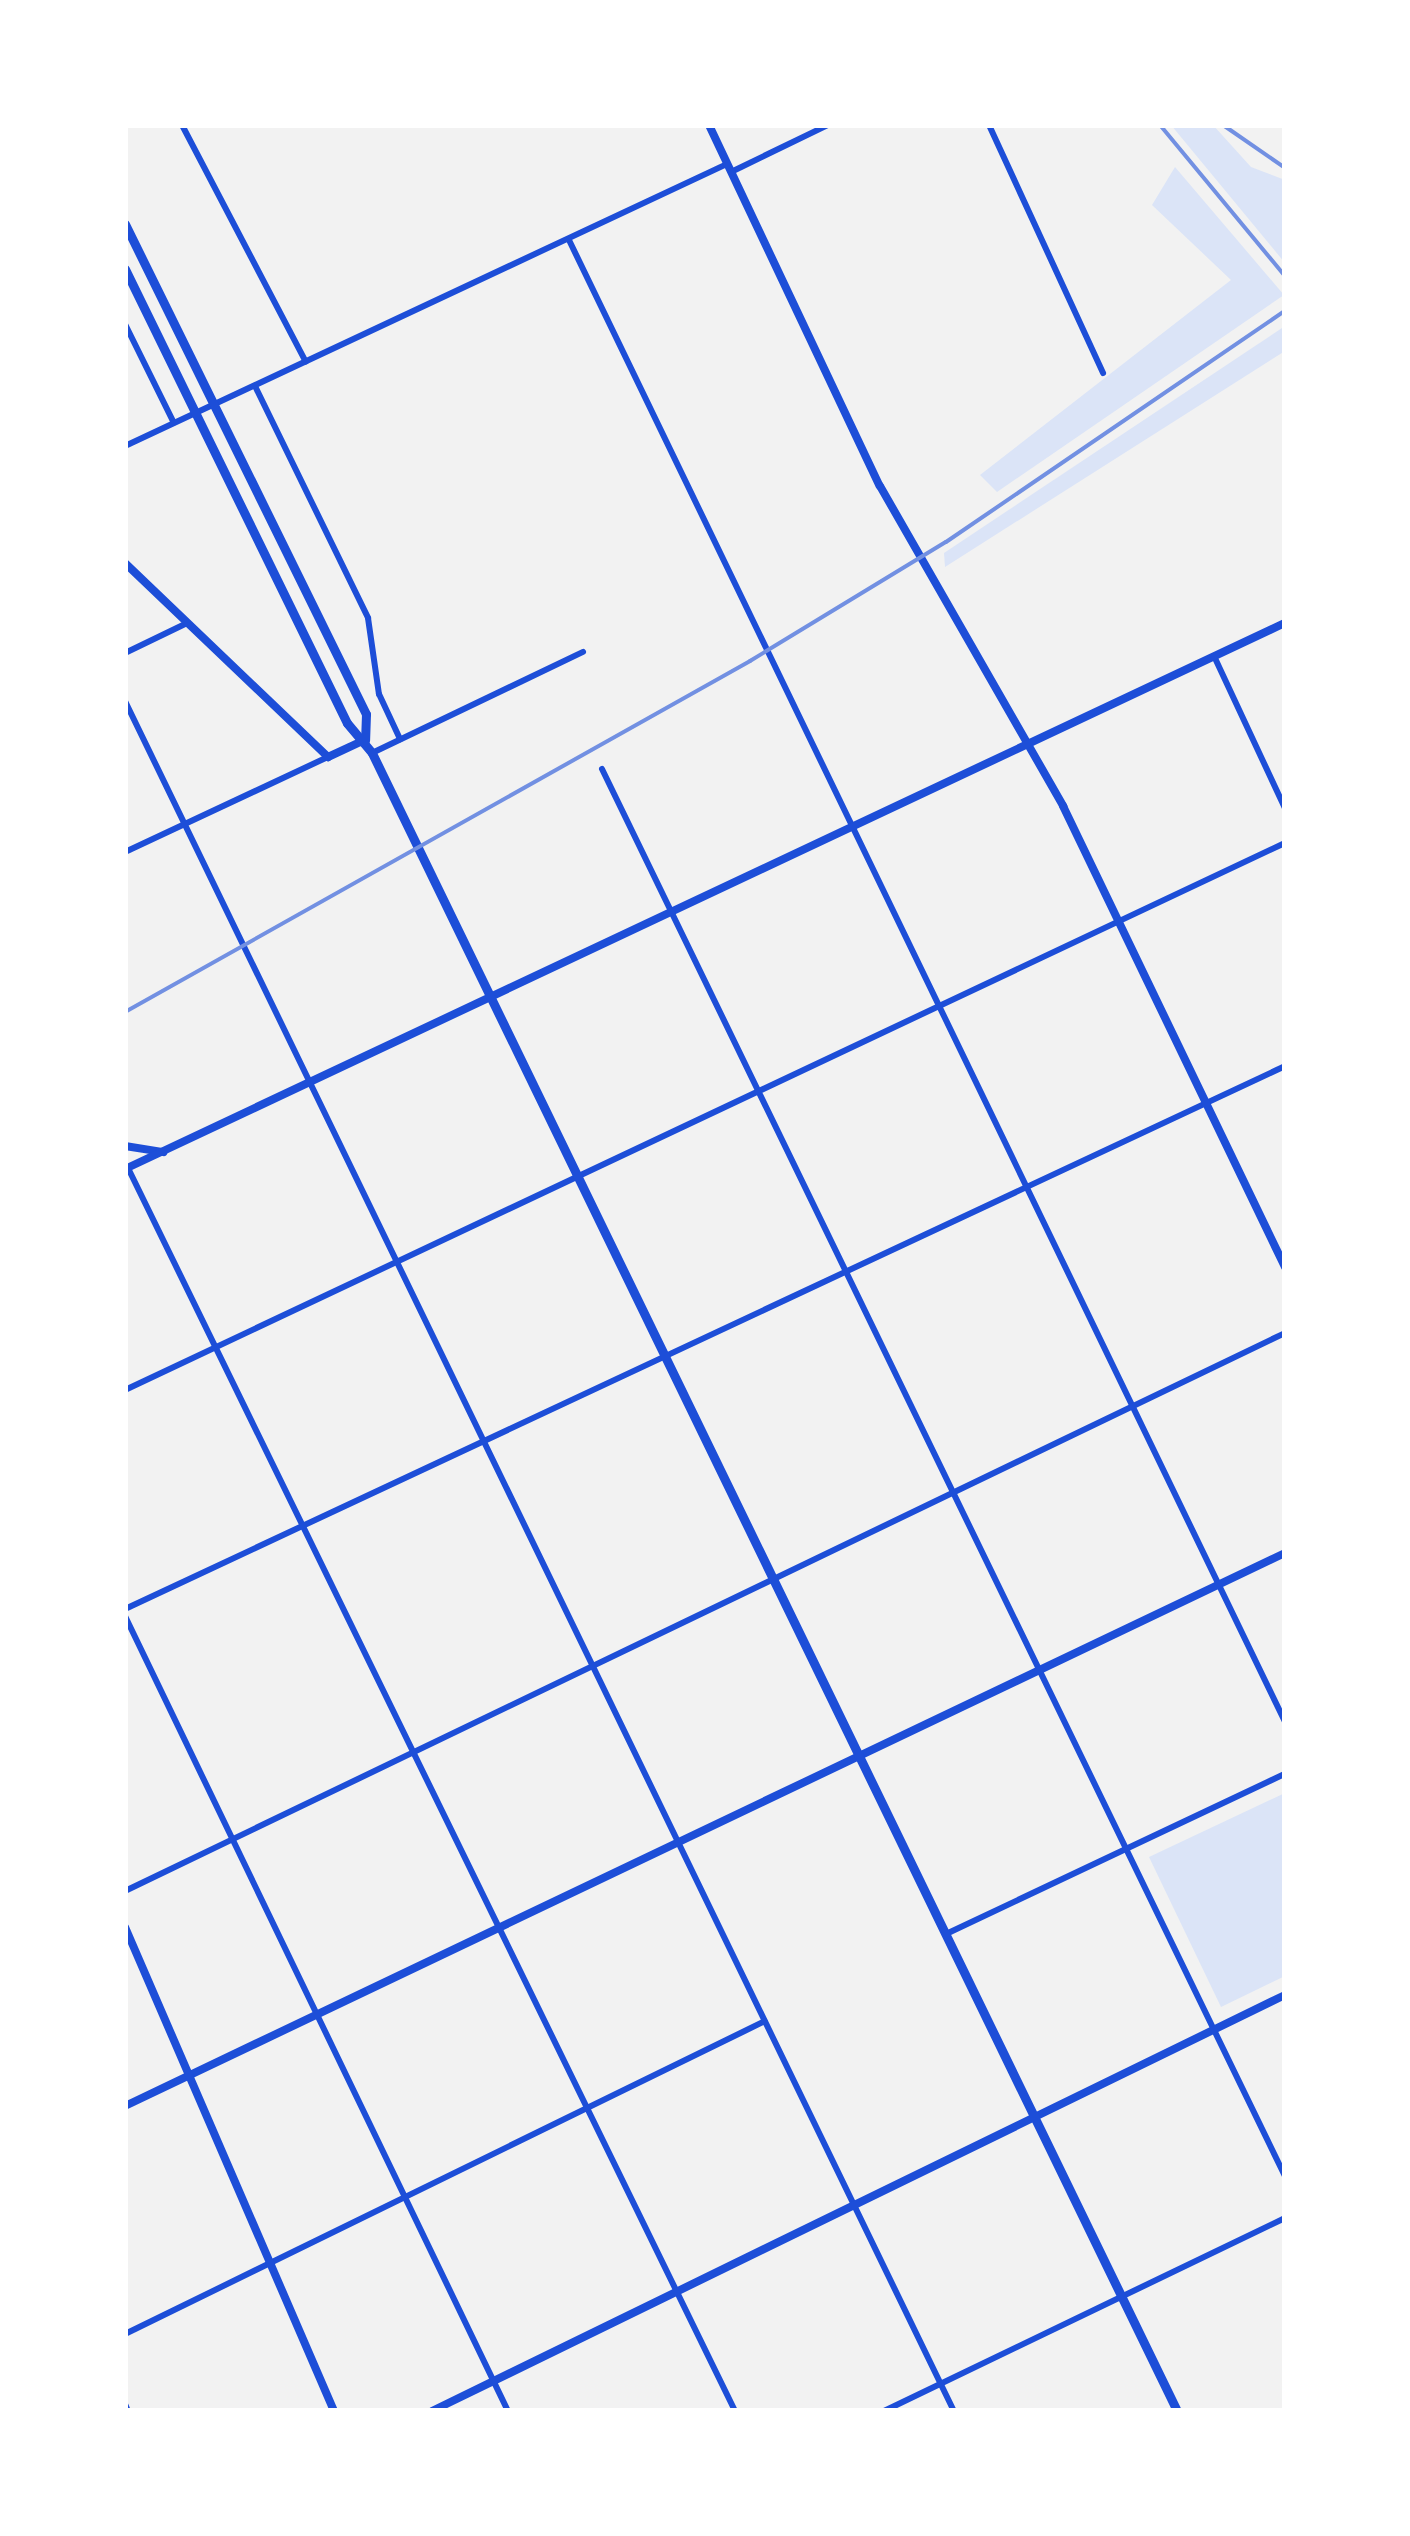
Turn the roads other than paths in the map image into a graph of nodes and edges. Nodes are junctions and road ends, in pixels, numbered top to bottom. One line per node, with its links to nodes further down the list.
1 (182, 125): 10 (street)
2 (709, 125): 5 (street)
3 (828, 125): 5 (street)
4 (989, 125): 11 (street)
5 (729, 168): 7 (street); 26 (street)
6 (125, 224): 13 (main road)
7 (569, 240): 10 (street); 32 (street)
8 (125, 268): 14 (main road)
9 (125, 324): 15 (street)
10 (306, 362): 12 (street)
11 (1103, 373)
12 (256, 386): 13 (street); 24 (street)
13 (214, 405): 14 (street); 25 (main road)
14 (196, 415): 15 (street); 25 (main road)
15 (174, 423): 16 (street)
16 (125, 446)
17 (125, 564): 18 (street)
18 (187, 623): 20 (street); 28 (street)
19 (1285, 623): 22 (street)
20 (125, 652)
21 (583, 652): 24 (street)
22 (1214, 656): 26 (street); 30 (street)
23 (125, 701): 31 (street)
24 (400, 739): 27 (street)
25 (365, 740): 27 (main road); 28 (street)
26 (1029, 743): 32 (street); 36 (street)
27 (372, 753): 37 (main road)
28 (328, 757): 31 (street)
29 (602, 769): 35 (street)
30 (1285, 808)
31 (184, 824): 34 (street); 40 (street)
32 (853, 826): 35 (street); 38 (street)
33 (1285, 843): 36 (street)
34 (125, 852)
35 (671, 913): 37 (street); 41 (street)
36 (1119, 923): 38 (street); 42 (street)
37 (490, 1000): 40 (street); 46 (main road)
38 (940, 1009): 41 (street); 47 (street)
39 (1285, 1066): 42 (street)
40 (310, 1085): 44 (street); 48 (street)
41 (758, 1093): 46 (street); 50 (street)
42 (1206, 1103): 47 (street); 49 (street)
43 (125, 1146): 44 (street)
44 (168, 1152): 45 (street)
45 (126, 1167): 52 (street)
46 (578, 1178): 48 (street); 53 (main road)
47 (1027, 1188): 50 (street); 55 (street)
48 (398, 1264): 52 (street); 56 (street)
49 (1285, 1267)
50 (846, 1273): 53 (street); 57 (street)
51 (1285, 1333): 55 (street)
52 (214, 1350): 54 (street); 58 (street)
53 (664, 1359): 56 (street); 60 (main road)
54 (125, 1390)
55 (1132, 1406): 57 (street); 61 (street)
56 (484, 1444): 58 (street); 63 (street)
57 (952, 1492): 60 (street); 64 (street)
58 (302, 1530): 62 (street); 66 (street)
59 (1285, 1553): 61 (street)
60 (771, 1579): 63 (street); 67 (main road)
61 (1218, 1584): 64 (street); 65 (street)
62 (125, 1612): 69 (street)
63 (592, 1666): 66 (street); 70 (street)
64 (1039, 1668): 67 (street); 71 (street)
65 (1285, 1722)
66 (413, 1751): 69 (street); 74 (street)
67 (857, 1757): 70 (street); 75 (main road)
68 (1285, 1774): 71 (street)
69 (232, 1840): 72 (street); 77 (street)
70 (678, 1843): 74 (street); 78 (street)
71 (1126, 1850): 75 (street); 79 (street)
72 (125, 1891)
73 (125, 1927): 80 (street)
74 (497, 1928): 77 (street); 82 (street)
75 (944, 1934): 83 (main road)
76 (1285, 1995): 79 (street)
77 (317, 2014): 80 (street); 85 (street)
78 (764, 2022): 82 (street); 86 (street)
79 (1214, 2029): 83 (street); 84 (street)
80 (188, 2075): 81 (street); 88 (street)
81 (125, 2106)
82 (586, 2107): 85 (street); 89 (street)
83 (1033, 2118): 86 (street); 90 (main road)
84 (1285, 2176)
85 (405, 2194): 88 (street); 92 (street)
86 (852, 2207): 89 (street); 93 (street)
87 (1285, 2218): 90 (street)
88 (270, 2264): 91 (street); 96 (street)
89 (676, 2290): 92 (street); 99 (street)
90 (1120, 2294): 93 (street); 102 (main road)
91 (125, 2334)
92 (493, 2382): 97 (street); 98 (street)
93 (941, 2383): 100 (street); 101 (street)
94 (125, 2404): 95 (street)
95 (128, 2411)
96 (334, 2411)
97 (432, 2411)
98 (508, 2411)
99 (735, 2411)
100 (884, 2411)
101 (954, 2411)
102 (1177, 2411)

